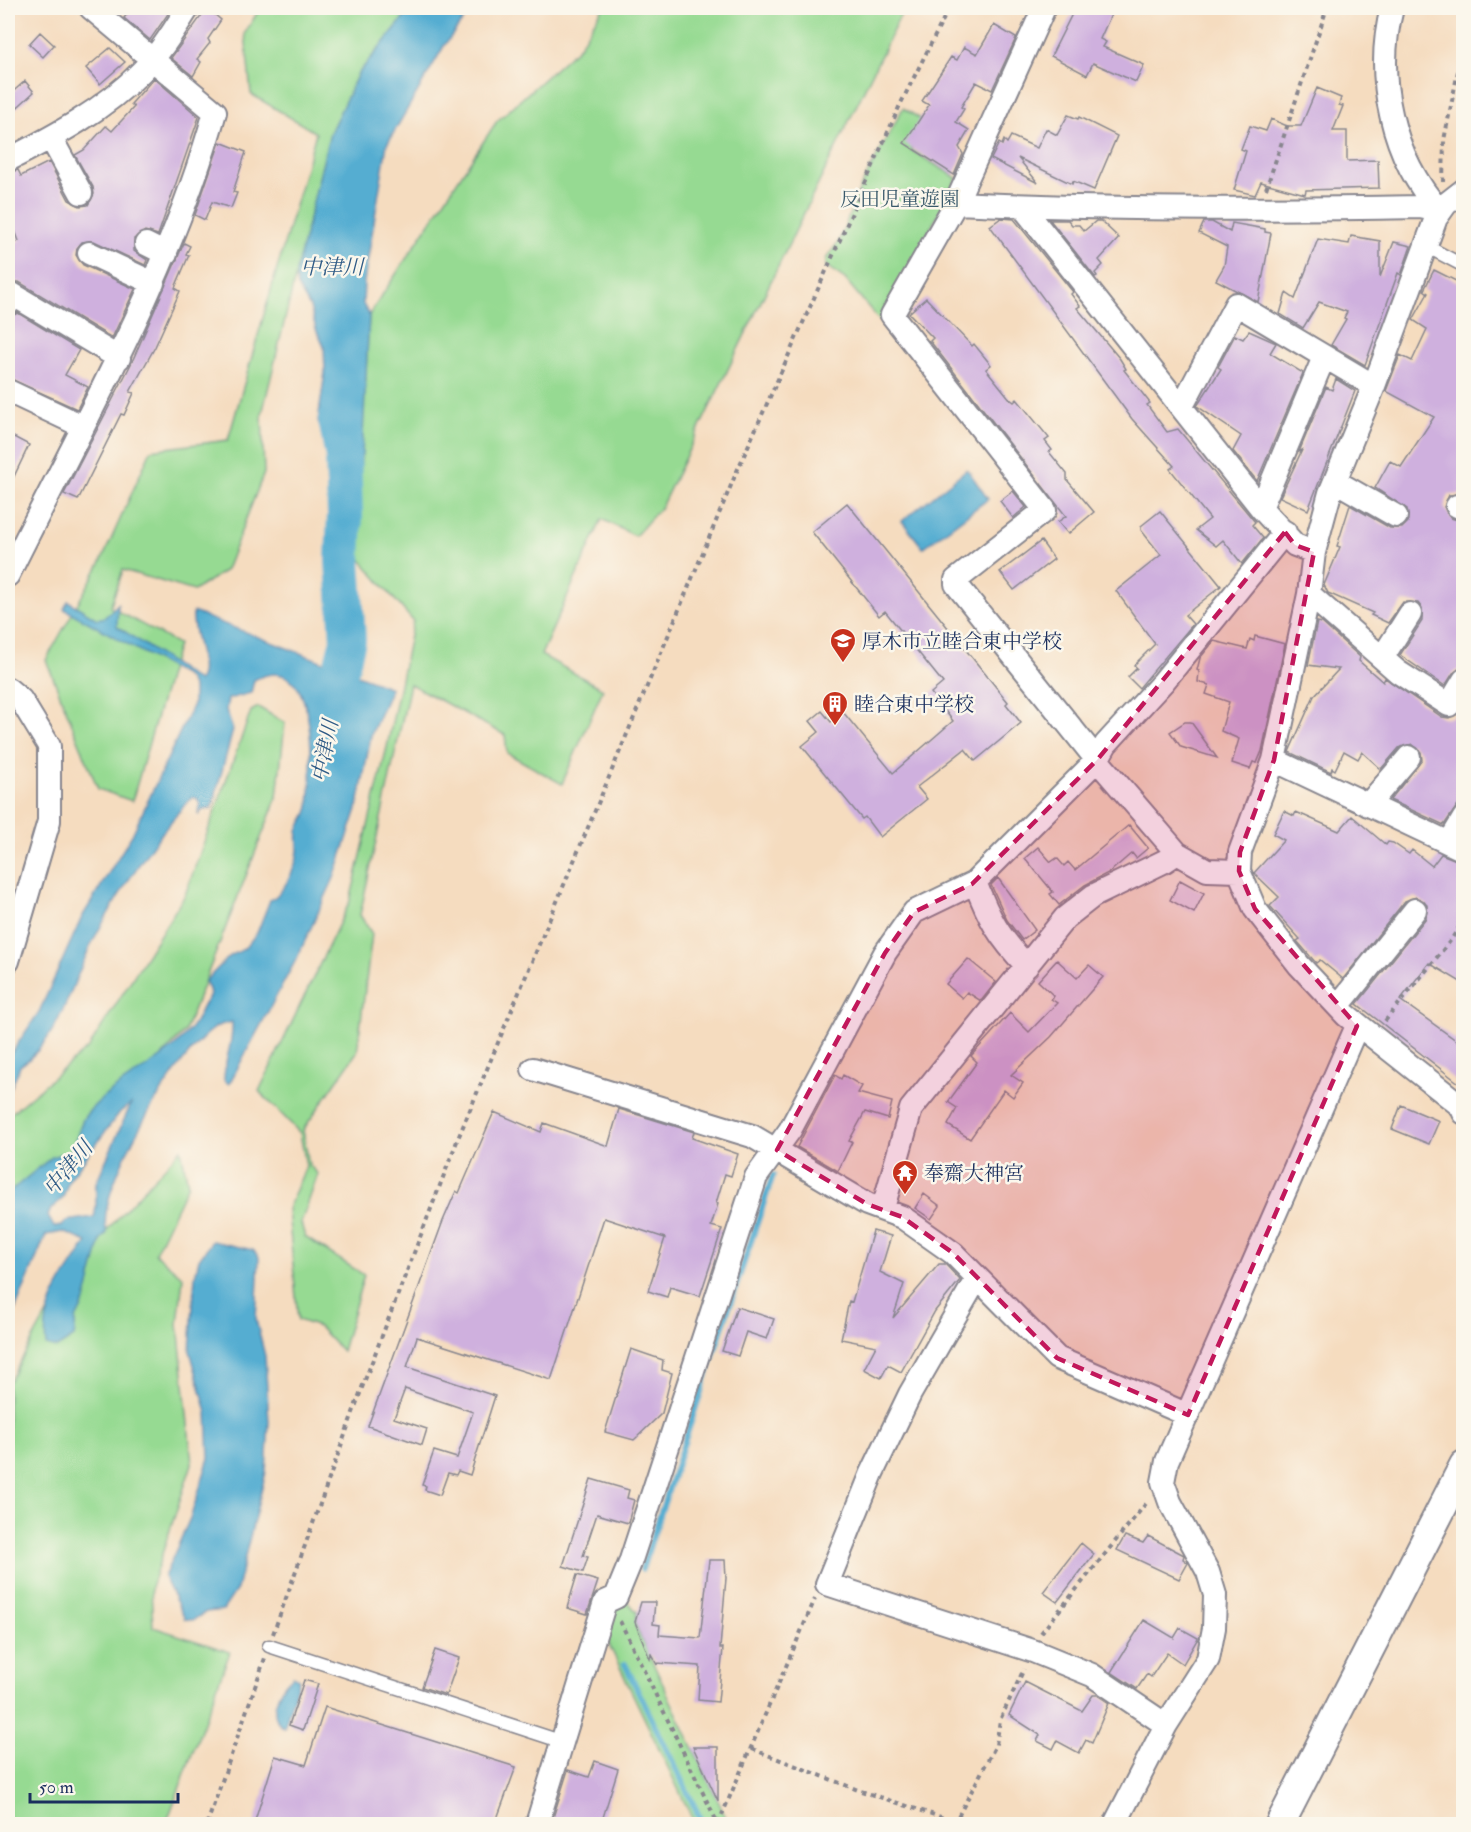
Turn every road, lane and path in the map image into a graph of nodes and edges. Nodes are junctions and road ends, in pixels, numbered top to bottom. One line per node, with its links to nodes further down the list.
1 (91, 8): 8 (street)
2 (188, 8): 8 (street)
3 (949, 8): 63 (path)
4 (1044, 8): 13 (street)
5 (1328, 8): 15 (path)
6 (1392, 8): 12 (street)
7 (1464, 42): 12 (path)
8 (153, 59): 9 (street); 19 (street)
9 (51, 138): 10 (street); 11 (street)
10 (8, 160)
11 (81, 193)
12 (1451, 200): 15 (street); 16 (street)
13 (956, 203): 14 (street); 39 (street)
14 (1022, 206): 15 (street); 25 (street)
15 (1258, 211)
16 (1424, 245): 18 (lane); 23 (street)
17 (89, 253): 19 (street)
18 (1464, 266)
19 (153, 283): 22 (street)
20 (8, 304): 22 (street)
21 (1324, 357): 23 (street); 25 (street); 28 (street)
22 (118, 358): 26 (street)
23 (1374, 386): 27 (street)
24 (8, 391): 26 (street)
25 (1182, 406): 28 (street)
26 (82, 426): 32 (street)
27 (1335, 481): 29 (street); 31 (street)
28 (1262, 508): 30 (street)
29 (1396, 516)
30 (1285, 532): 31 (street); 39 (street)
31 (1314, 552): 33 (street)
32 (8, 575)
33 (1309, 594): 35 (street); 40 (street)
34 (1410, 614): 35 (street)
35 (1382, 658): 36 (street)
36 (1462, 686)
37 (8, 689): 49 (street)
38 (1408, 757): 41 (street)
39 (1097, 760): 44 (street); 46 (street)
40 (1274, 760): 41 (street); 45 (street)
41 (1368, 805): 43 (street)
42 (1464, 818): 43 (street)
43 (1456, 846)
44 (1177, 853): 45 (street); 50 (street)
45 (1239, 871): 51 (street)
46 (975, 882): 50 (street); 55 (street)
47 (1415, 910): 51 (street)
48 (1464, 919): 52 (path)
49 (8, 961)
50 (1027, 966): 56 (street)
51 (1338, 1006): 52 (street)
52 (1364, 1032): 54 (street); 58 (street)
53 (533, 1069): 55 (street)
54 (1464, 1113)
55 (777, 1150): 56 (street); 62 (street)
56 (883, 1208): 57 (street)
57 (977, 1278): 58 (street); 61 (street)
58 (1188, 1414): 60 (street)
59 (1464, 1465): 73 (street)
60 (1163, 1482): 64 (path); 65 (street)
61 (827, 1584): 64 (street); 67 (path)
62 (616, 1598): 66 (street); 71 (path)
63 (269, 1646): 66 (lane); 69 (path)
64 (1033, 1651): 65 (street); 68 (path)
65 (1166, 1725): 72 (street)
66 (563, 1742): 70 (street)
67 (752, 1749): 68 (path); 71 (path)
68 (955, 1823)
69 (207, 1824)
70 (537, 1824)
71 (718, 1824)
72 (1115, 1824)
73 (1280, 1824)

